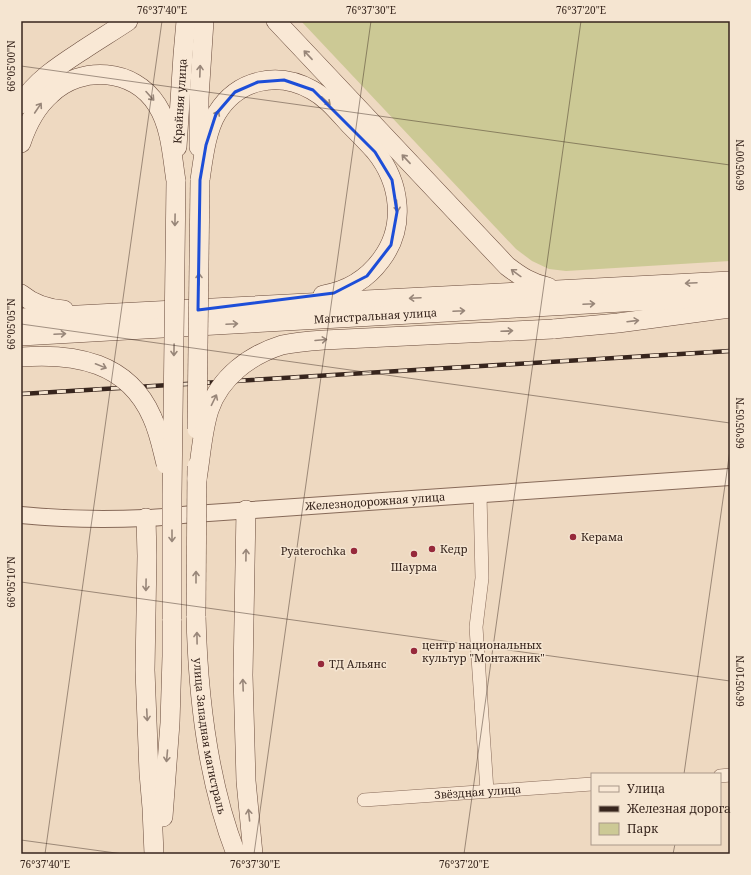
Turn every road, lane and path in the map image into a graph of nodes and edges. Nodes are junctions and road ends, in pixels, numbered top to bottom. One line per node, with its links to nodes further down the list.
1 (128, 21): 5 (main road)
2 (186, 21): 8 (main road, Крайняя улица)
3 (204, 21): 7 (main road, Крайняя улица, one-way to 3)
4 (276, 21): 10 (main road, one-way to 4)
5 (21, 104)
6 (21, 143): 8 (main road, one-way to 8)
7 (200, 180): 13 (main road, one-way to 13); 20 (main road, one-way to 7, bridge)
8 (176, 181): 22 (main road, one-way to 22, bridge)
9 (730, 281): 10 (main road, Магистральная улица, one-way to 10)
10 (566, 290): 13 (main road, Магистральная улица, one-way to 13)
11 (21, 294): 15 (main road)
12 (730, 296): 17 (main road, Магистральная улица, one-way to 12)
13 (222, 308): 15 (main road, Магистральная улица)
14 (730, 308): 20 (main road, one-way to 14, bridge)
15 (157, 312): 16 (main road, Магистральная улица)
16 (21, 318)
17 (21, 336)
18 (21, 357): 22 (main road, one-way to 22, bridge)
19 (730, 477): 21 (street, Железнодорожная улица)
20 (197, 479): 31 (main road, улица Западная магистраль, one-way to 20, bridge)
21 (480, 494): 23 (street, Железнодорожная улица); 27 (street)
22 (172, 495): 30 (main road, one-way to 30, bridge)
23 (246, 510): 25 (street, Железнодорожная улица); 32 (main road, one-way to 23)
24 (21, 516): 25 (street, Железнодорожная улица)
25 (146, 518): 29 (main road, one-way to 29)
26 (591, 784): 27 (street, Звёздная улица)
27 (487, 791): 28 (street, Звёздная улица)
28 (364, 800)
29 (154, 854)
30 (162, 854)
31 (236, 854)
32 (253, 854)

